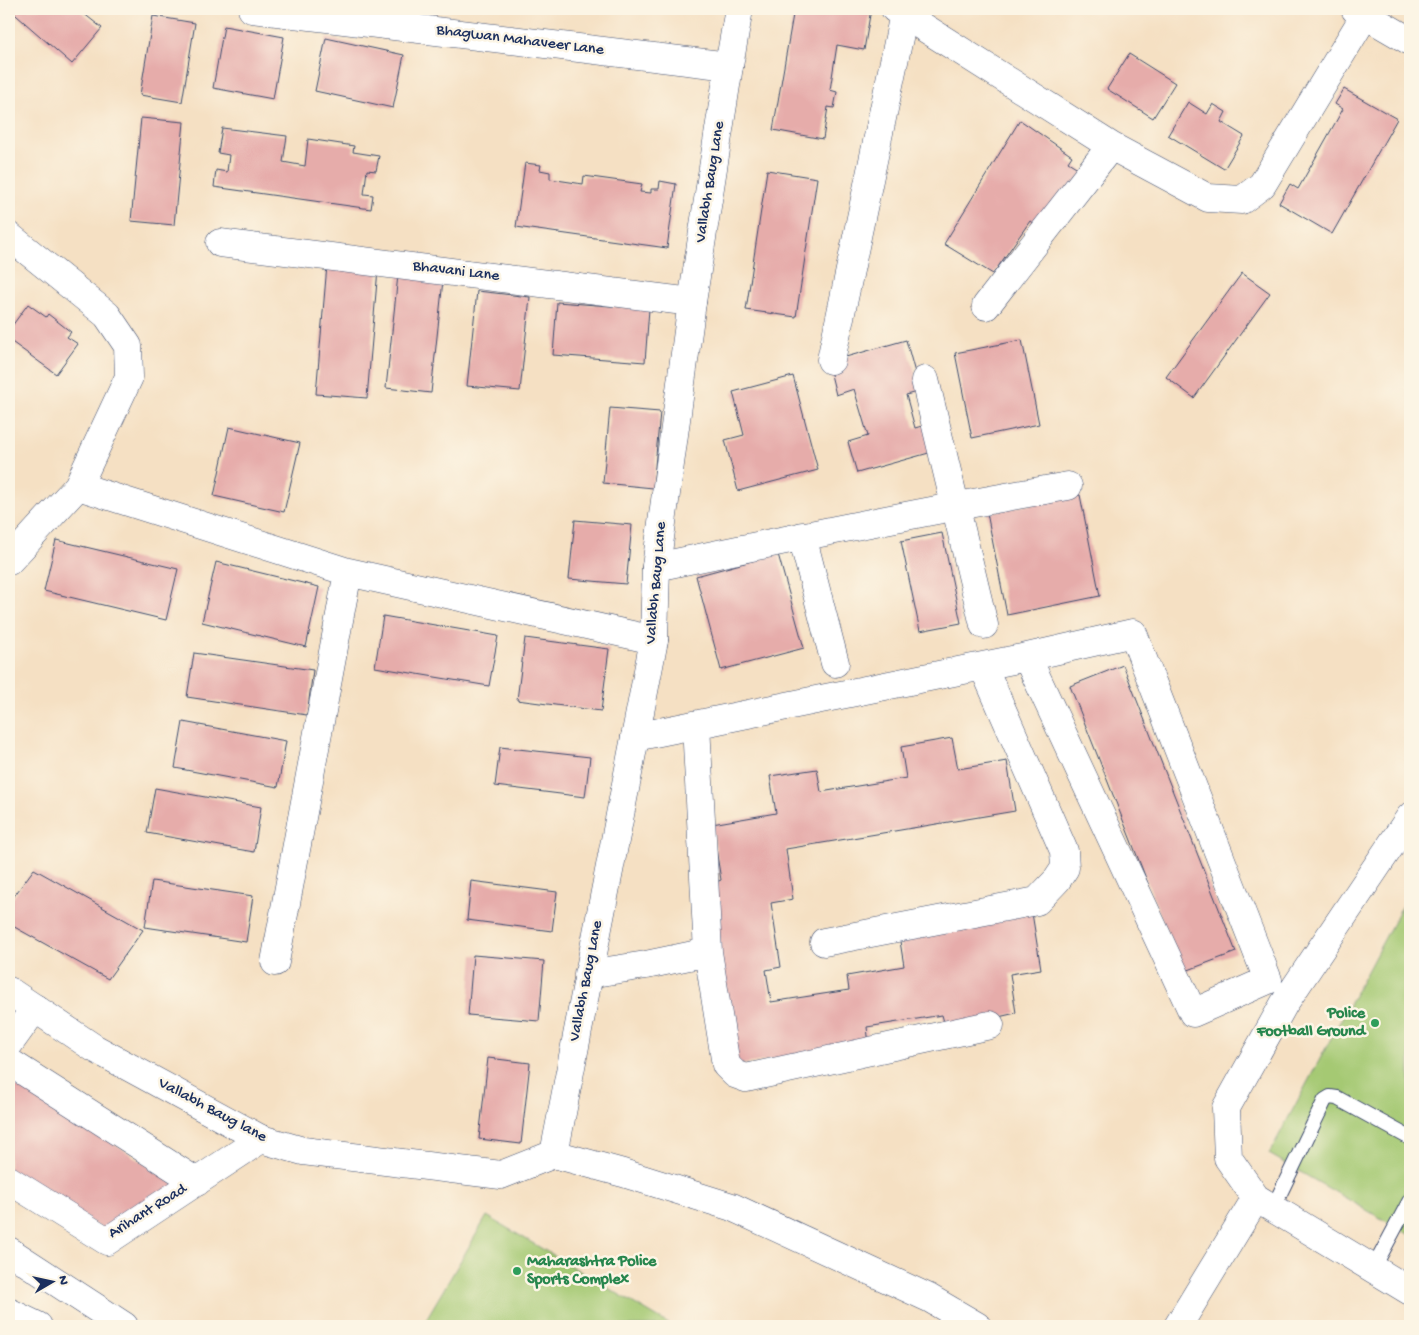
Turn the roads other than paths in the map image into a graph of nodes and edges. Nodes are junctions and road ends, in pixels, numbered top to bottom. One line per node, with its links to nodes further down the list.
1 (252, 9): 6 (main road, Bhagwan Mahaveer Lane)
2 (740, 9): 6 (main road, Vallabh Baug Lane)
3 (900, 11): 7 (main road); 12 (main road)
4 (1360, 12): 5 (main road); 7 (main road)
5 (1410, 41)
6 (729, 66): 10 (main road, Vallabh Baug Lane)
7 (1111, 146): 11 (main road)
8 (9, 236): 14 (main road)
9 (220, 243): 10 (main road, Bhavani Lane)
10 (692, 302): 19 (main road, Vallabh Baug Lane)
11 (986, 306)
12 (831, 360)
13 (925, 380): 16 (main road)
14 (78, 486): 18 (main road); 20 (main road)
15 (1068, 486): 16 (main road)
16 (955, 506): 17 (main road); 21 (main road)
17 (802, 536): 19 (main road); 24 (main road)
18 (9, 561)
19 (656, 568): 22 (main road, Vallabh Baug Lane)
20 (348, 572): 22 (main road); 31 (main road)
21 (984, 625)
22 (654, 640): 27 (main road, Vallabh Baug Lane)
23 (1027, 656): 23 (main road); 25 (main road)
24 (835, 663)
25 (983, 666): 26 (main road); 29 (main road)
26 (696, 725): 27 (main road); 30 (main road)
27 (635, 737): 32 (main road, Vallabh Baug Lane)
28 (1410, 817): 44 (main road)
29 (824, 942)
30 (708, 952): 32 (main road); 35 (main road)
31 (275, 962)
32 (588, 974): 40 (main road, Vallabh Baug Lane)
33 (9, 991): 34 (main road, Vallabh Baug lane)
34 (35, 1008): 36 (main road); 39 (main road, Vallabh Baug lane)
35 (990, 1025)
36 (9, 1044)
37 (9, 1062): 42 (main road)
38 (1410, 1138): 44 (lane)
39 (261, 1139): 40 (main road, Vallabh Baug lane); 42 (main road, Arihant Road)
40 (554, 1154): 51 (main road)
41 (9, 1180): 42 (main road, Arihant Road)
42 (196, 1182)
43 (1410, 1200): 46 (lane)
44 (1265, 1203): 46 (main road); 52 (main road)
45 (9, 1251): 50 (main road)
46 (1373, 1269): 47 (main road)
47 (1410, 1291)
48 (9, 1312): 49 (main road)
49 (38, 1326)
50 (124, 1326)
51 (977, 1326)
52 (1178, 1326)

